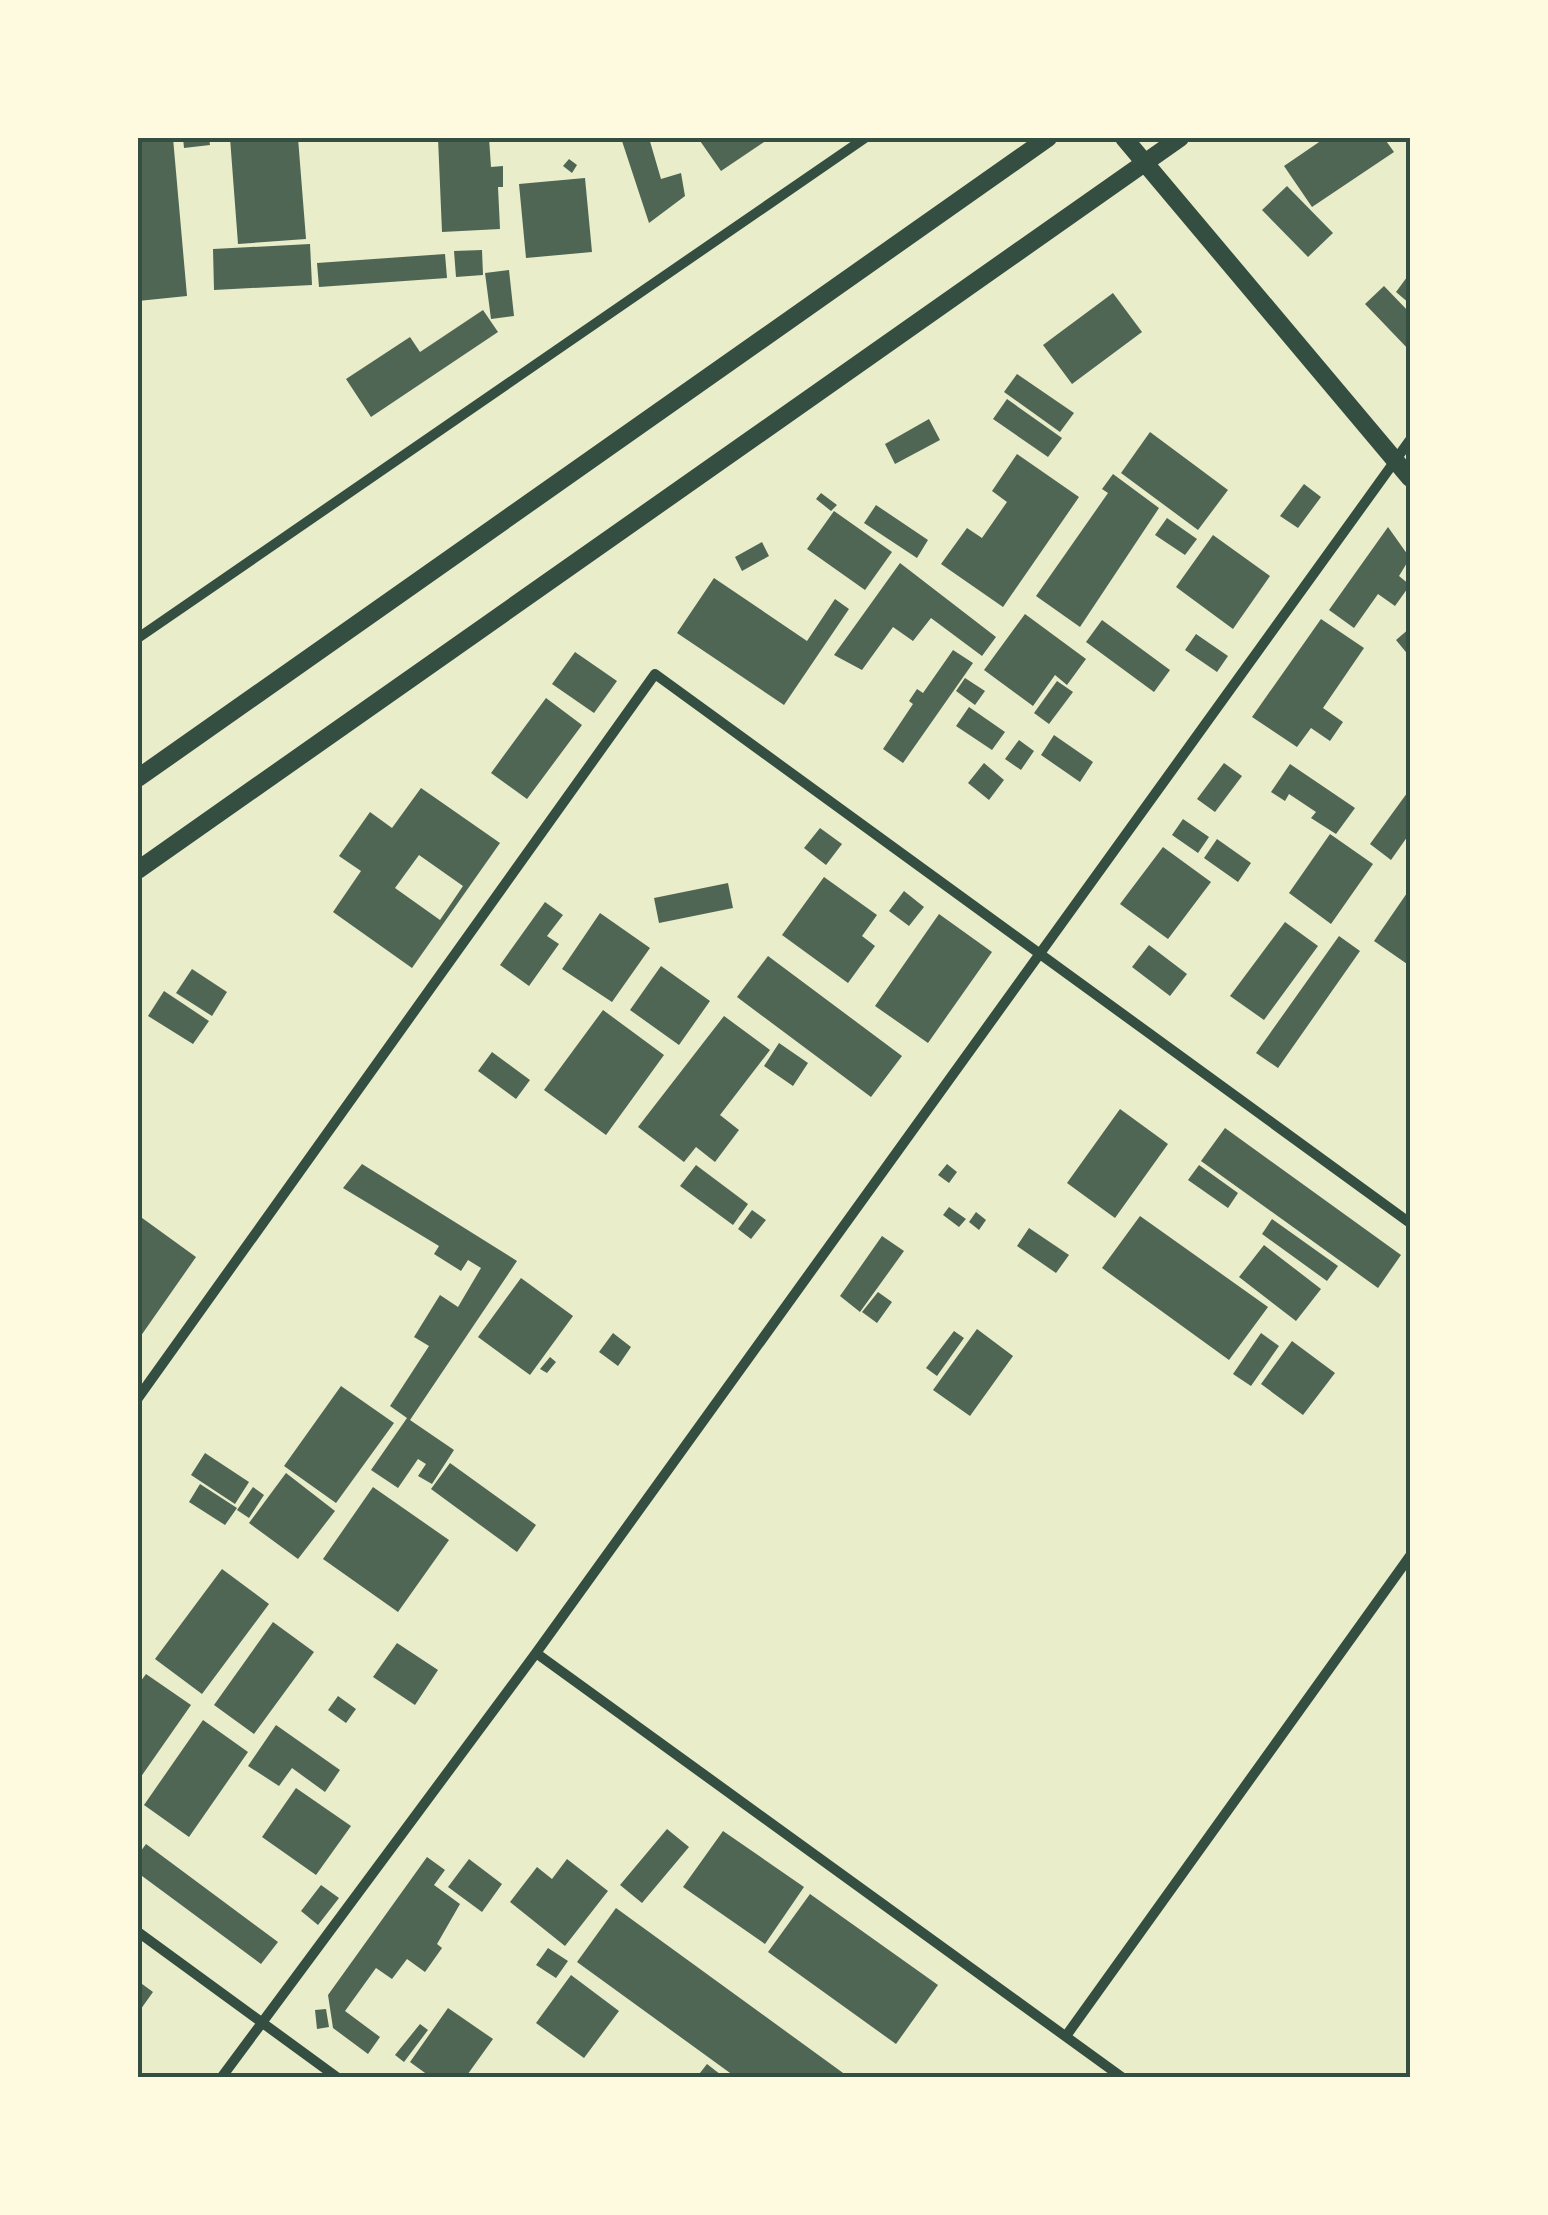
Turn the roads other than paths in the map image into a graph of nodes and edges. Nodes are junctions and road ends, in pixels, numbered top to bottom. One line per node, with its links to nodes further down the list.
1 (865, 138): 9 (street)
2 (1048, 138): 10 (street)
3 (1124, 138): 5 (street)
4 (1180, 138): 5 (street)
5 (1144, 162): 7 (street); 11 (street)
6 (1410, 440): 7 (street)
7 (1396, 460): 8 (street); 12 (street)
8 (1410, 478)
9 (138, 638)
10 (138, 778)
11 (138, 870)
12 (1039, 951): 13 (street); 14 (street); 16 (street)
13 (1410, 1223)
14 (138, 1398)
15 (1410, 1556): 19 (street)
16 (536, 1652): 18 (street); 19 (street)
17 (138, 1932): 18 (street)
18 (262, 2022): 20 (street); 21 (street)
19 (1066, 2036): 22 (street)
20 (221, 2078)
21 (338, 2078)
22 (1124, 2078)

